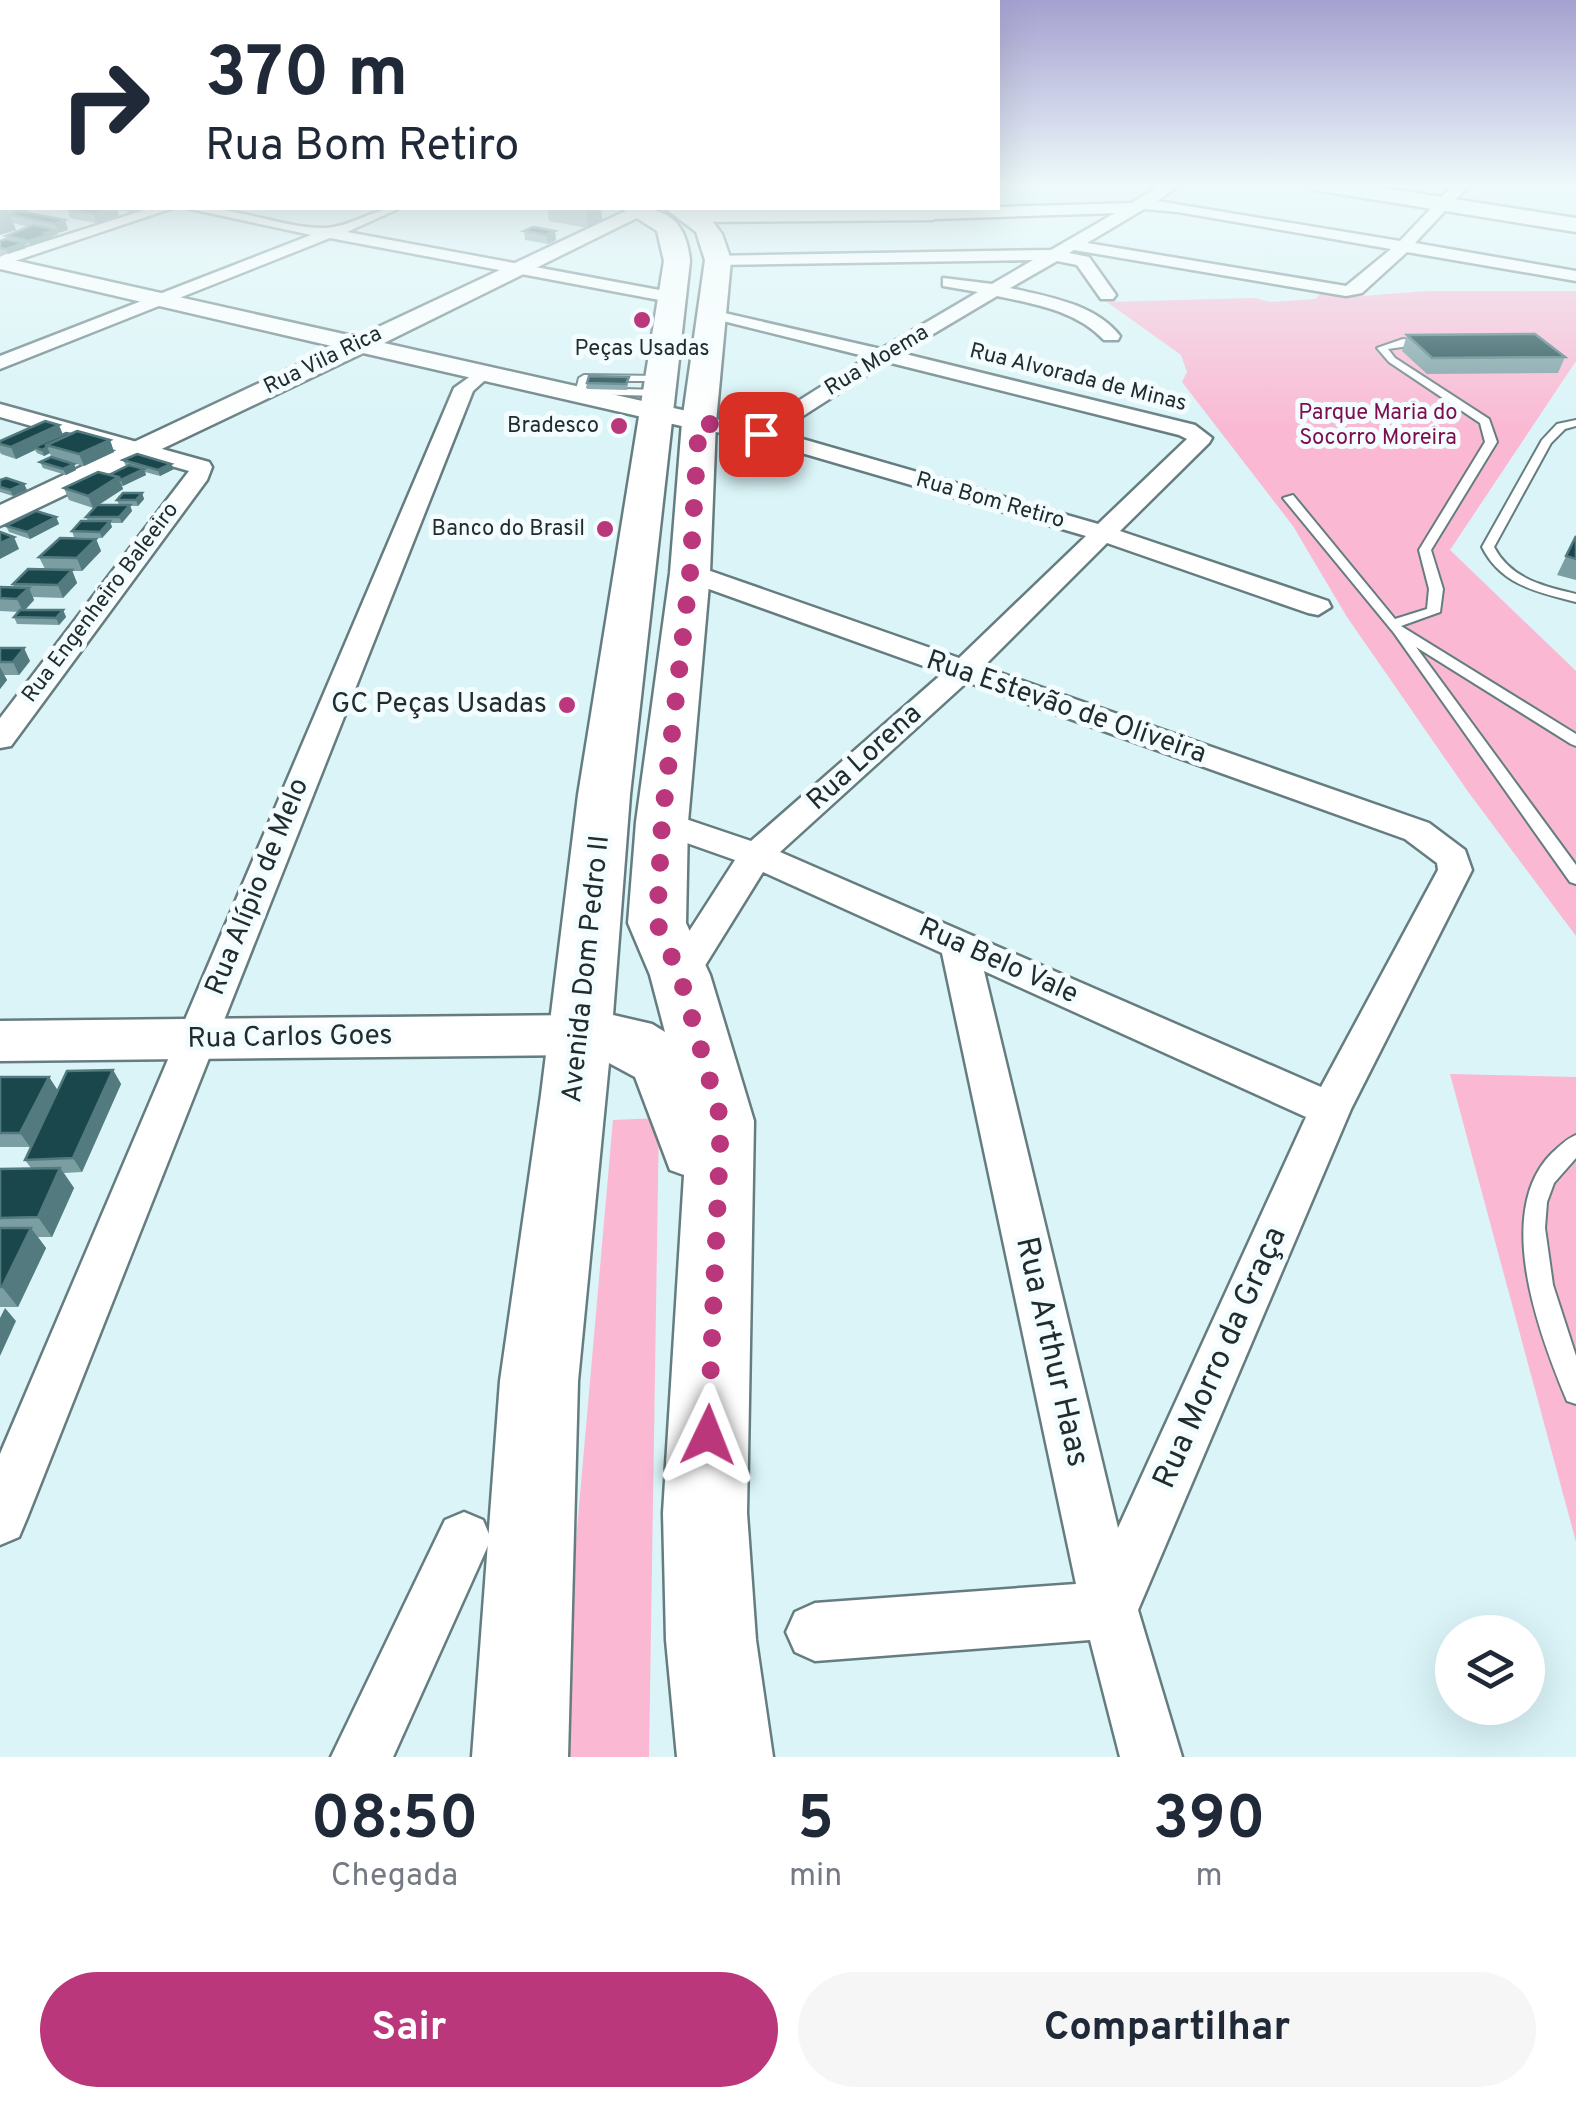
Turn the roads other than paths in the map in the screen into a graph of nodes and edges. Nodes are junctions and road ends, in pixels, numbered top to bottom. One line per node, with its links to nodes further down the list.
1 (17, 266): 18 (street)
2 (247, 266): 18 (street)
3 (505, 266): 12 (street)
4 (520, 266): 12 (street, Rua Vila Rica)
5 (674, 266): 17 (main road, Avenida Dom Pedro II)
6 (718, 266): 19 (main road, Avenida Dom Pedro II)
7 (1036, 266): 15 (street, Rua Moema)
8 (1086, 266): 16 (street)
9 (1196, 266): 10 (street)
10 (1382, 266)
11 (1517, 266): 13 (street)
12 (516, 268): 17 (street); 22 (street, Rua Vila Rica)
13 (1576, 276)
14 (949, 282): 15 (street)
15 (994, 291): 20 (street); 23 (street, Rua Moema)
16 (1106, 295)
17 (670, 298): 26 (main road, Avenida Dom Pedro II)
18 (163, 300): 22 (street); 24 (street)
19 (714, 313): 23 (street, Rua Alvorada de Minas); 26 (main road, Avenida Dom Pedro II)
20 (1112, 336)
21 (1436, 343): 38 (lane)
22 (355, 345): 25 (street); 31 (street, Rua Vila Rica)
23 (882, 356): 29 (street, Rua Moema); 30 (street, Rua Alvorada de Minas)
24 (0, 363)
25 (482, 374): 26 (street); 49 (street, Rua Alípio de Melo)
26 (663, 404): 29 (street, Rua Moema); 29 (street, Rua Bom Retiro); 35 (main road, Avenida Dom Pedro II); 48 (main road, Avenida Dom Pedro II)
27 (0, 410): 31 (street)
28 (1576, 422): 36 (lane)
29 (761, 434): 34 (street, Rua Bom Retiro)
30 (1199, 434): 34 (street, Rua Lorena)
31 (140, 450): 33 (street, Rua Vila Rica); 40 (street, Rua Engenheiro Baleeiro)
32 (1288, 498): 38 (lane)
33 (0, 517)
34 (1105, 534): 37 (street, Rua Bom Retiro); 39 (street, Rua Lorena)
35 (690, 574): 39 (street, Rua Estevão de Oliveira); 42 (main road, Avenida Dom Pedro II)
36 (1576, 598)
37 (1318, 607)
38 (1394, 626): 41 (lane); 45 (lane)
39 (961, 672): 43 (street, Rua Estevão de Oliveira); 44 (street, Rua Lorena)
40 (0, 740)
41 (1576, 741)
42 (662, 822): 44 (street, Rua Belo Vale); 47 (main road, Avenida Dom Pedro II)
43 (1440, 846): 51 (street, Rua Morro da Graça)
44 (756, 855): 46 (street, Rua Belo Vale); 47 (street, Rua Lorena)
45 (1576, 878)
46 (959, 946): 51 (street, Rua Belo Vale); 57 (street, Rua Arthur Haas)
47 (680, 976): 54 (main road, Avenida Dom Pedro II)
48 (579, 1036): 49 (street, Rua Carlos Goes); 54 (main road); 60 (main road, Avenida Dom Pedro II)
49 (195, 1039): 50 (street, Rua Carlos Goes); 55 (street, Rua Alípio de Melo)
50 (0, 1041)
51 (1330, 1108): 57 (street, Rua Morro da Graça)
52 (1576, 1144): 53 (lane)
53 (1576, 1392)
54 (705, 1513): 61 (main road, Avenida Dom Pedro II)
55 (0, 1518)
56 (464, 1539): 59 (street)
57 (1110, 1610): 58 (street); 62 (street, Rua Arthur Haas)
58 (815, 1632)
59 (362, 1757)
60 (520, 1757)
61 (725, 1757)
62 (1151, 1757)

